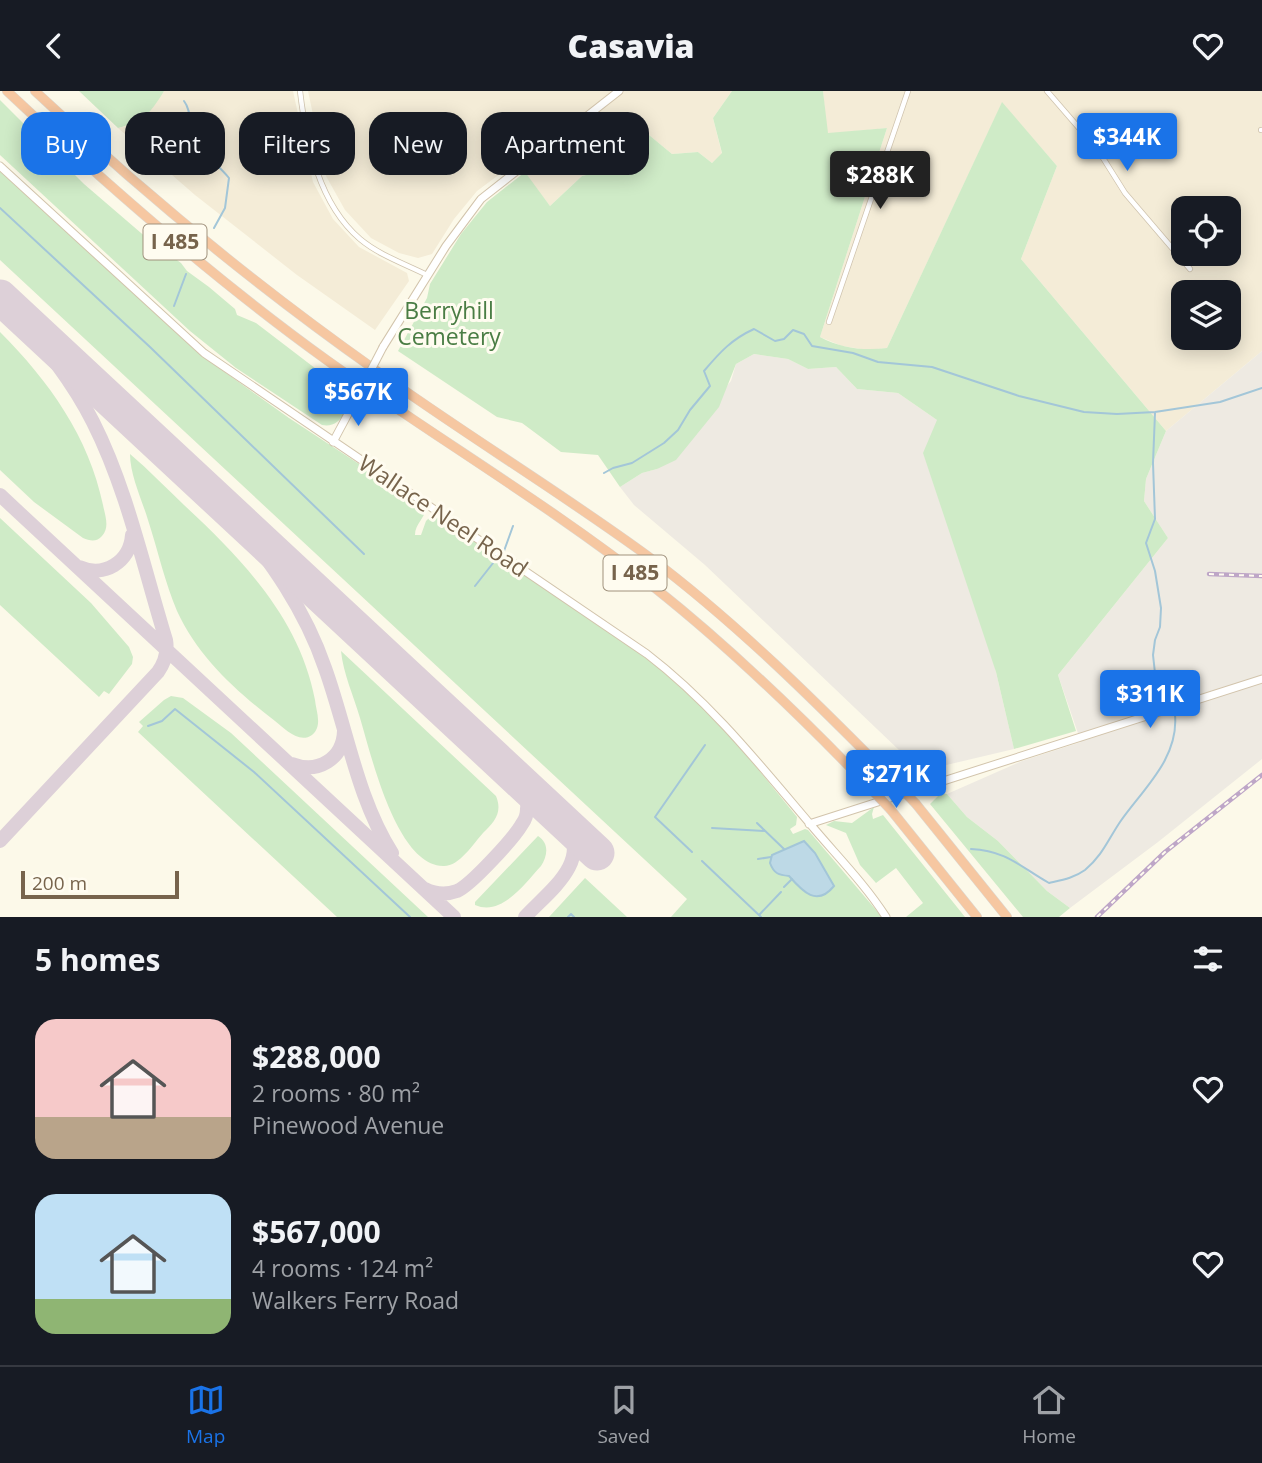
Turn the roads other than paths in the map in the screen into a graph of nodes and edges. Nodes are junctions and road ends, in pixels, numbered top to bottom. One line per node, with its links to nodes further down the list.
1 (7, 91): 15 (highway, I 485, bridge)
2 (35, 91): 16 (highway, I 485, bridge)
3 (300, 91): 9 (street)
4 (619, 91): 9 (street)
5 (908, 91): 10 (street)
6 (1047, 91): 8 (street)
7 (0, 166): 11 (street, Wallace Neel Road)
8 (1190, 269)
9 (427, 275): 11 (street, bridge)
10 (829, 322)
11 (333, 442): 13 (street, Wallace Neel Road)
12 (1262, 679): 13 (street)
13 (809, 824): 14 (street, Wallace Neel Road)
14 (887, 917)
15 (977, 917)
16 (1007, 917)

